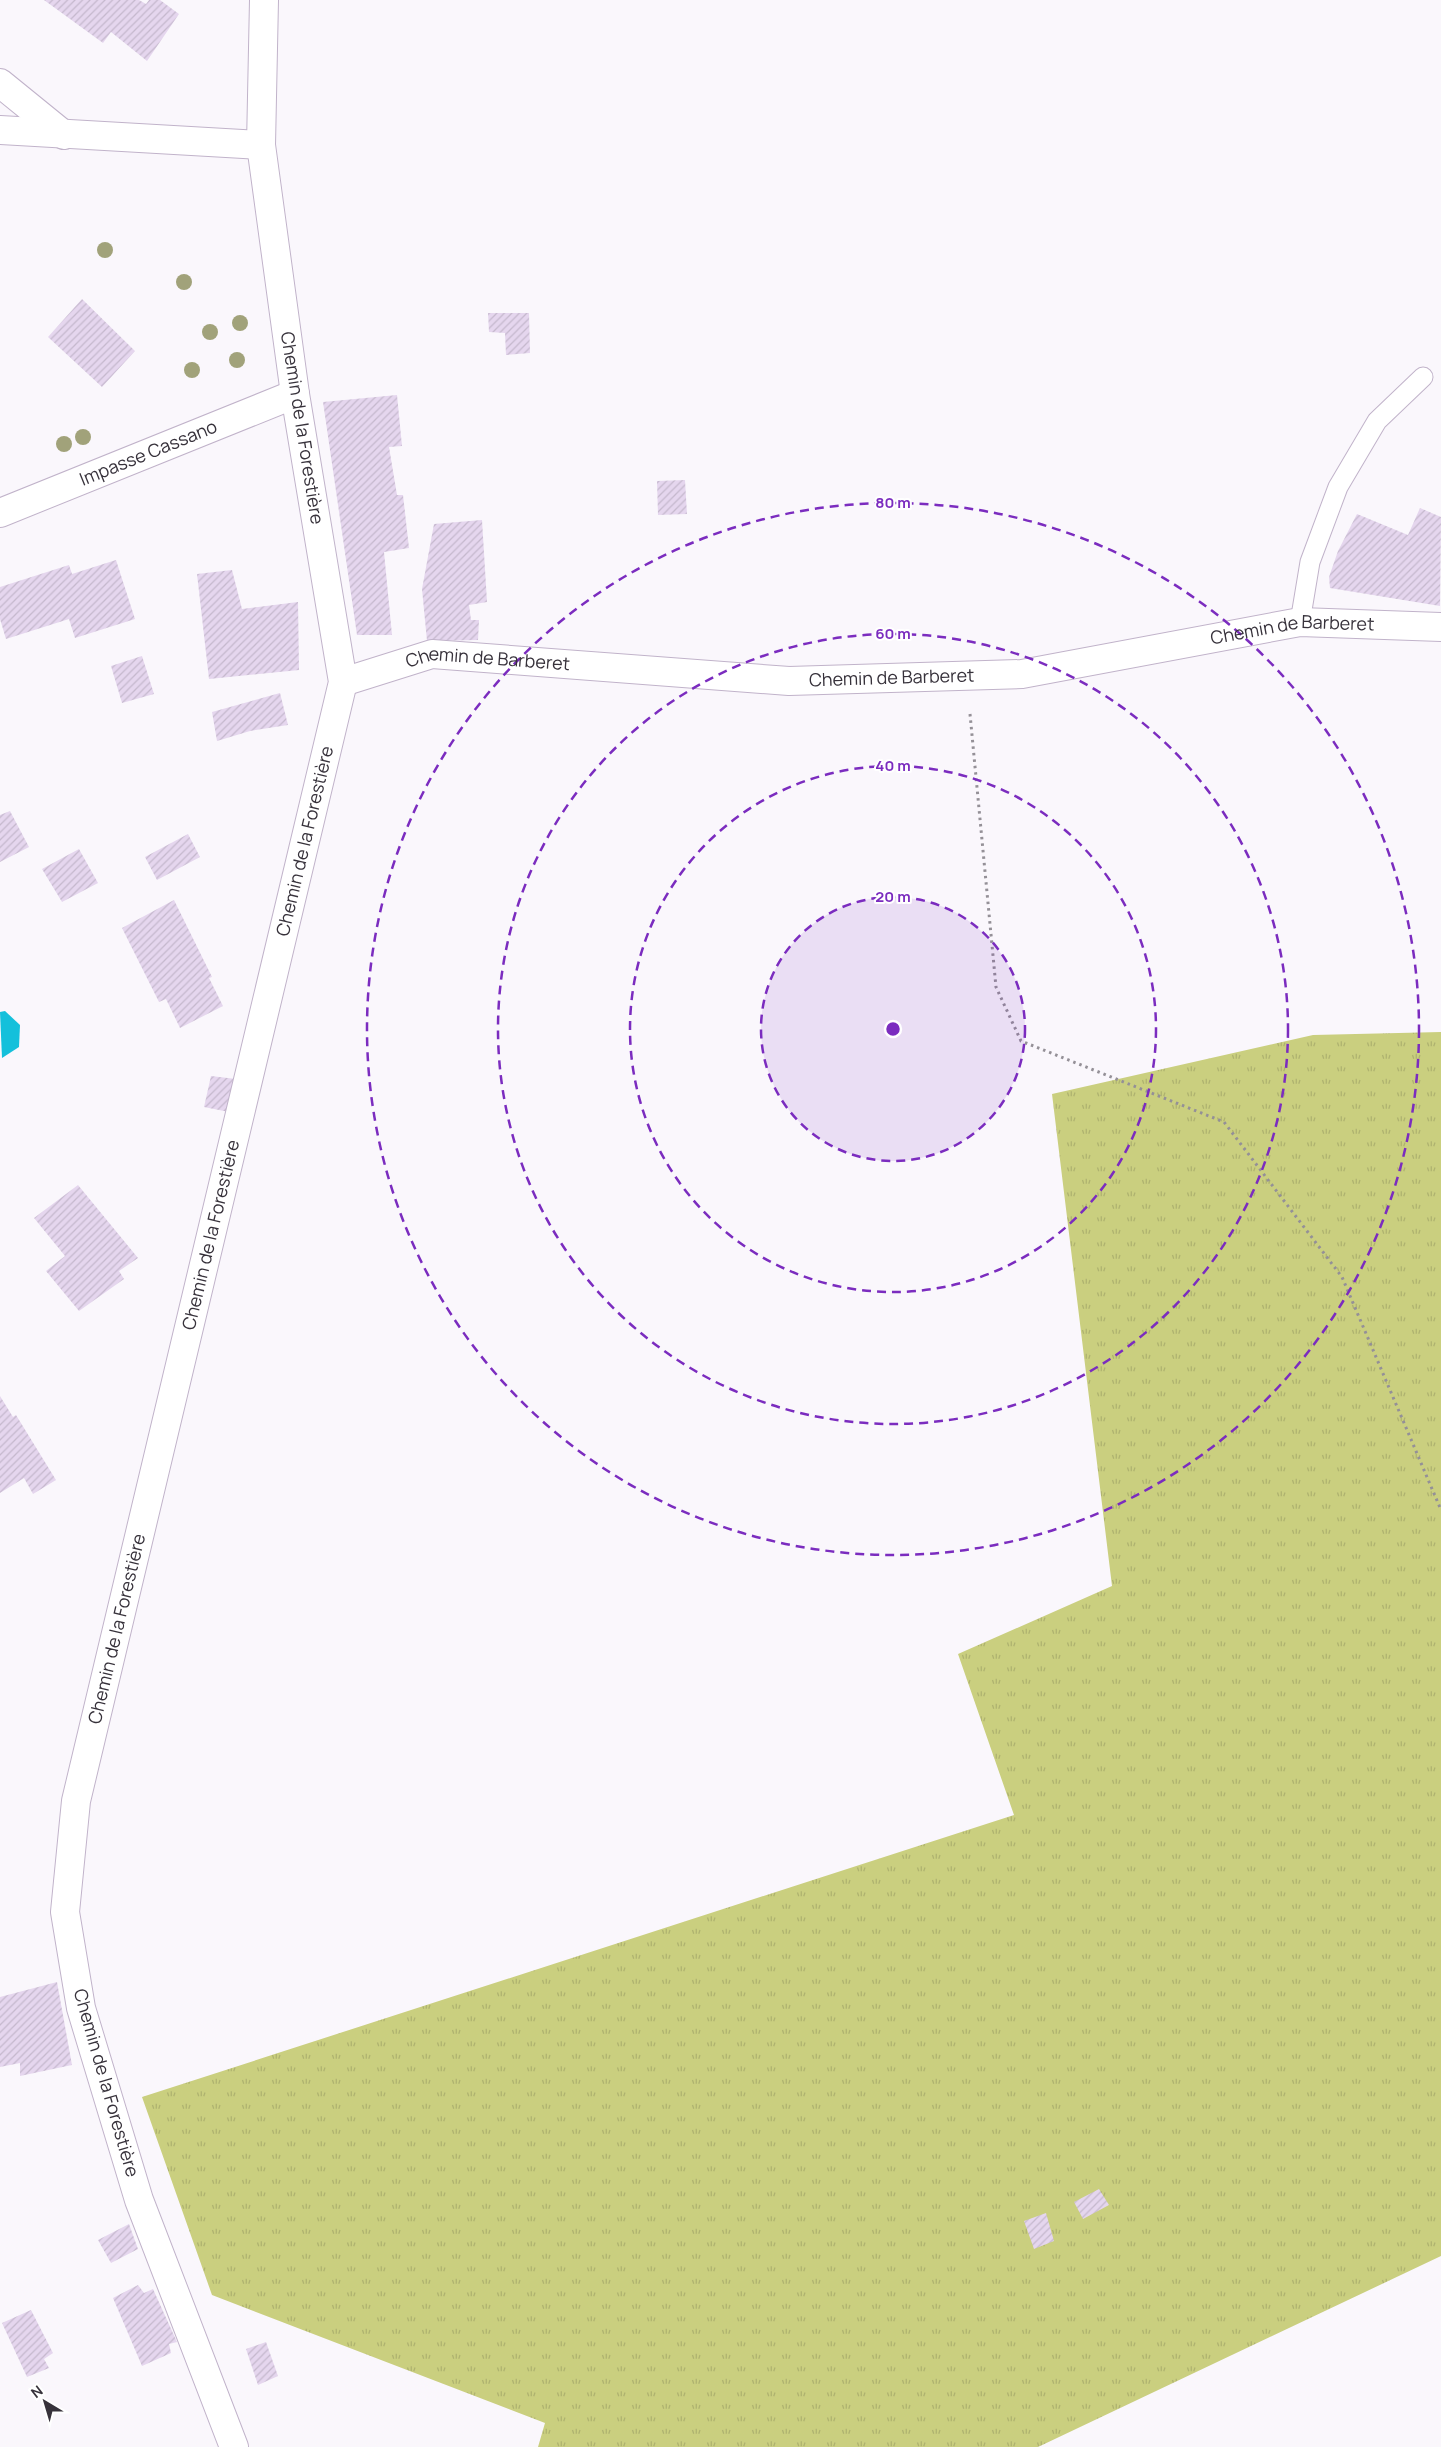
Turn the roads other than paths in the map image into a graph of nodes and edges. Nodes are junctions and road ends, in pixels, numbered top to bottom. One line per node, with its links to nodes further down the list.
1 (264, 0): 5 (street, Chemin de la Forestière)
2 (0, 83): 4 (street)
3 (0, 130): 4 (street)
4 (64, 134): 5 (street)
5 (261, 146): 7 (street, Chemin de la Forestière)
6 (1423, 377): 9 (lane)
7 (295, 394): 8 (street, Impasse Cassano); 11 (street, Chemin de la Forestière)
8 (0, 512)
9 (1300, 622): 10 (street, Chemin de Barberet); 11 (street, Chemin de Barberet)
10 (1441, 627)
11 (343, 682): 12 (street, Chemin de la Forestière)
12 (234, 2447)

